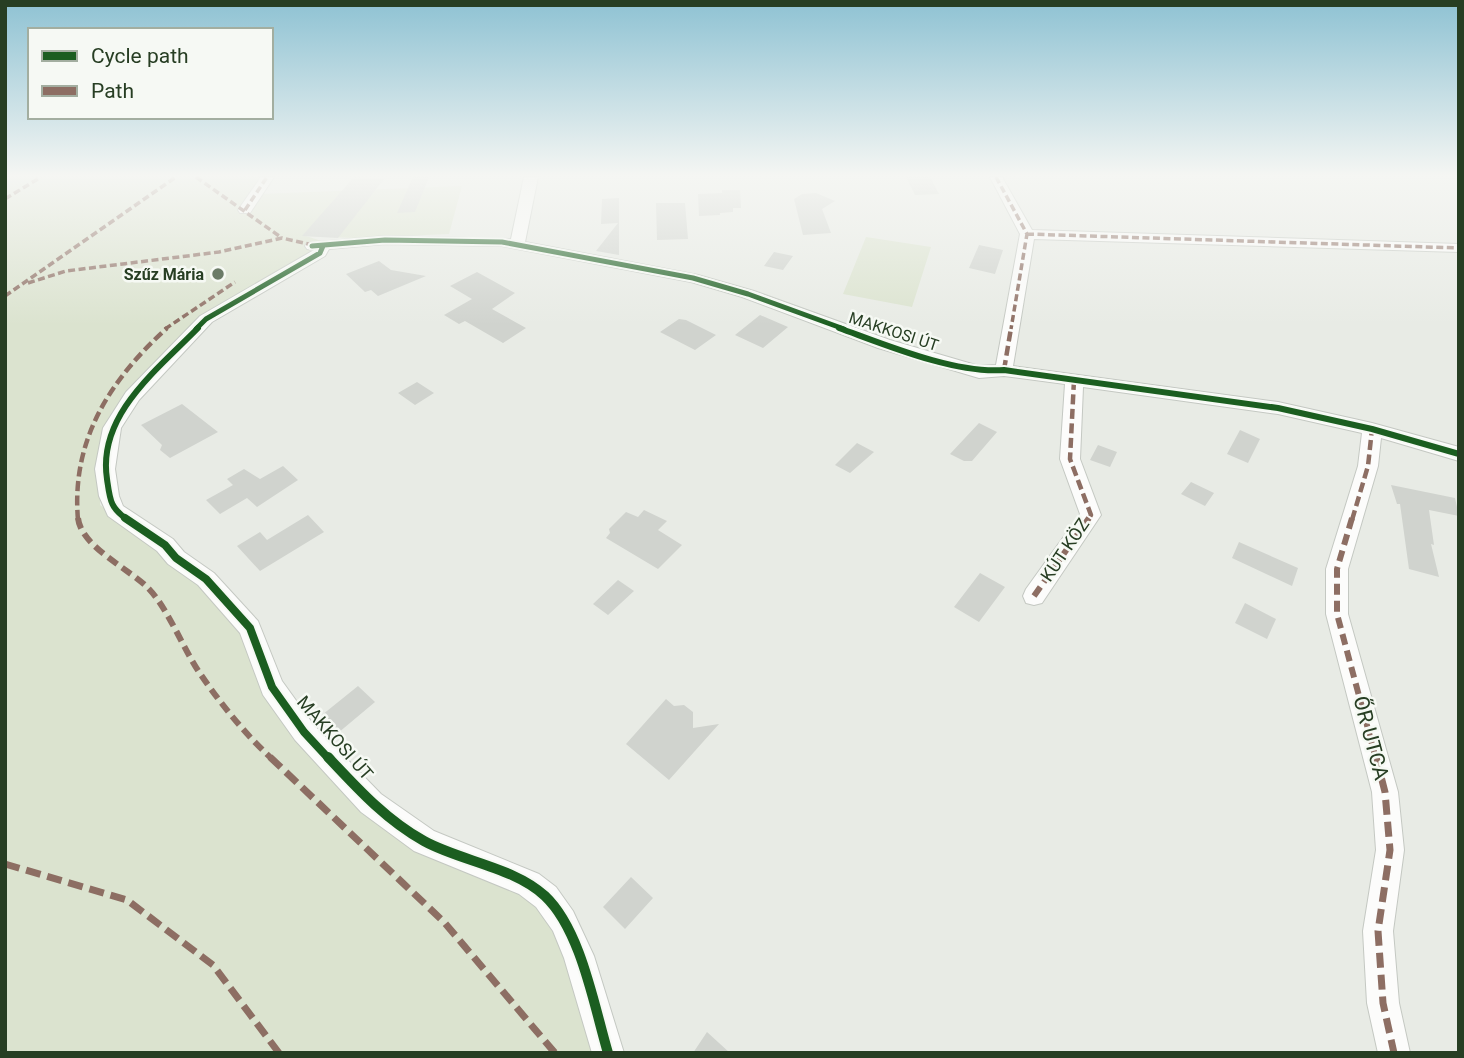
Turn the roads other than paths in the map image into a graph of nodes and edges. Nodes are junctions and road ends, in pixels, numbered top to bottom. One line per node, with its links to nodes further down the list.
1 (521, 226): 4 (street)
2 (1023, 226): 3 (street)
3 (1027, 234): 5 (street); 6 (street)
4 (517, 244): 6 (street, MAKKOSI ÚT); 11 (street, MAKKOSI ÚT)
5 (1459, 248)
6 (1003, 370): 7 (street, MAKKOSI ÚT)
7 (1074, 380): 8 (street, MAKKOSI ÚT); 10 (street, KÚT KÖZ)
8 (1372, 429): 9 (street, MAKKOSI ÚT); 12 (street, ŐR UTCA)
9 (1459, 454)
10 (1034, 596)
11 (608, 1053)
12 (1394, 1053)

